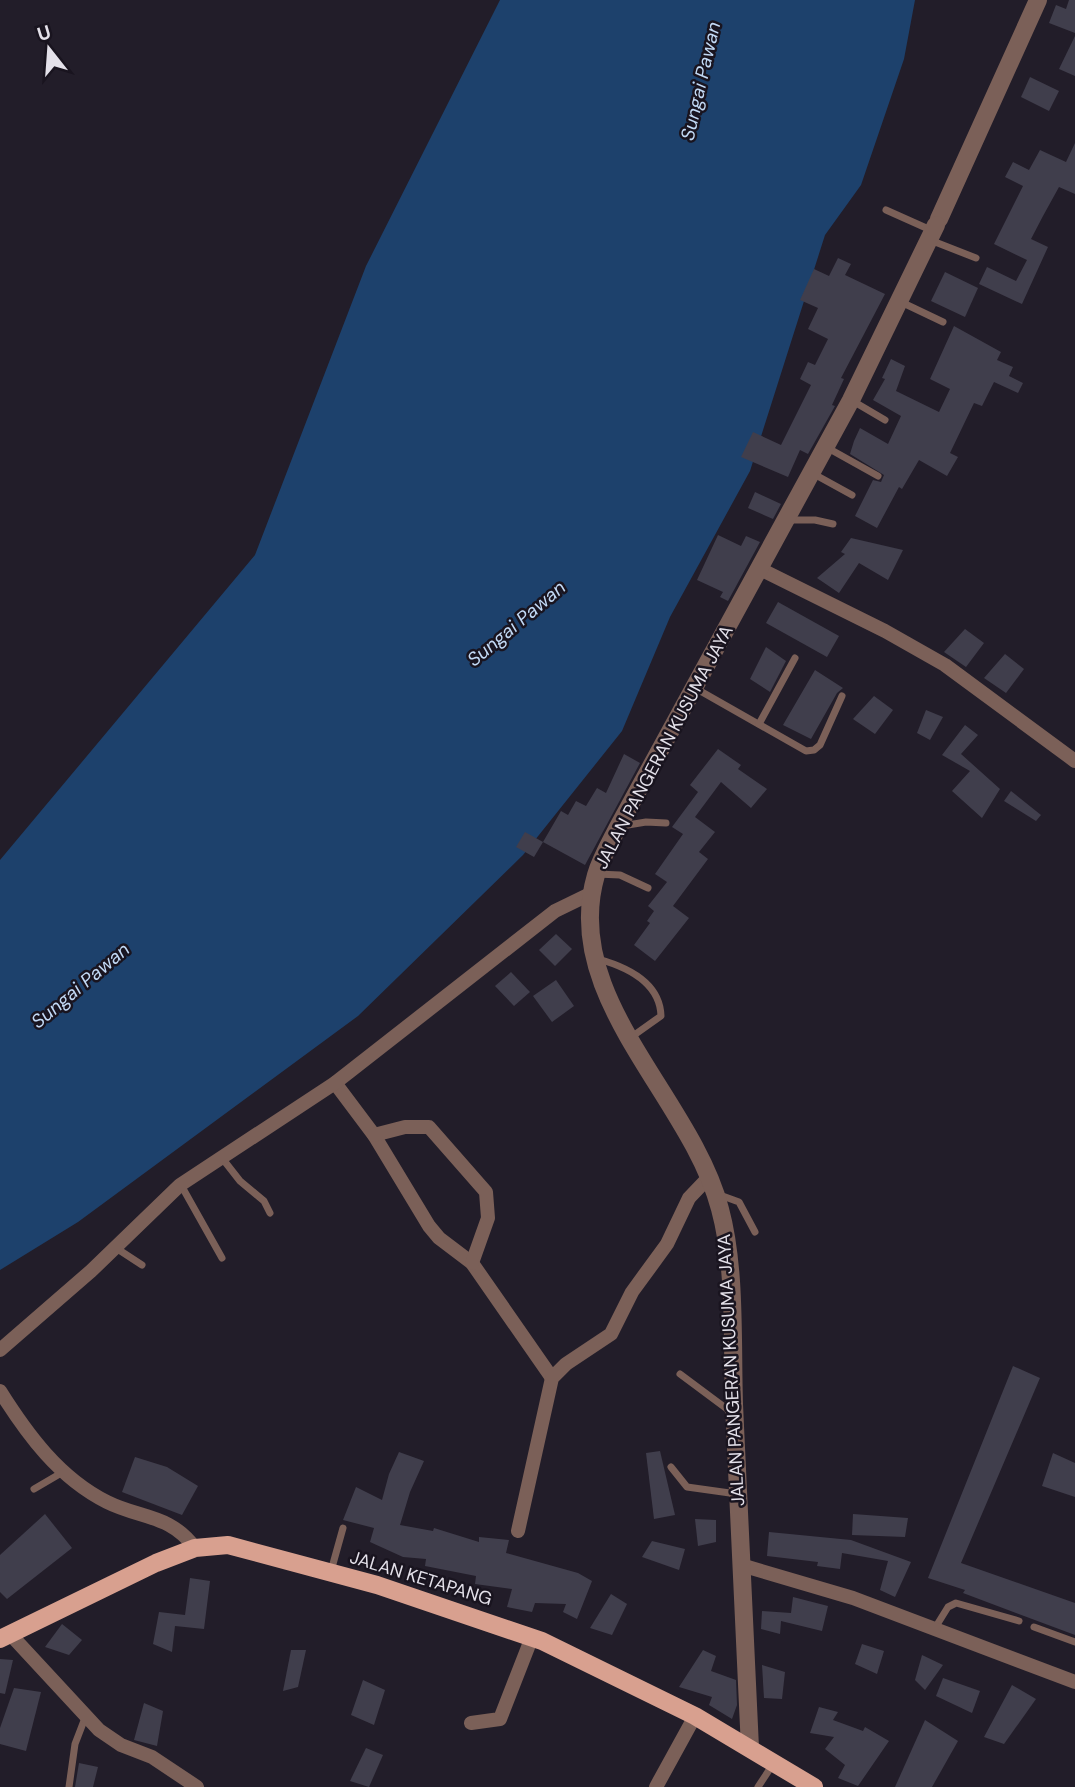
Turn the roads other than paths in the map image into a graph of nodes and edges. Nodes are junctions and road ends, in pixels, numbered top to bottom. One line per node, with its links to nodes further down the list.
1 (1038, 0): 3 (street, JALAN PANGERAN KUSUMA JAYA)
2 (886, 209): 3 (lane)
3 (934, 229): 4 (lane); 5 (street, JALAN PANGERAN KUSUMA JAYA)
4 (976, 258)
5 (901, 301): 6 (lane); 7 (street, JALAN PANGERAN KUSUMA JAYA)
6 (943, 322)
7 (851, 400): 8 (lane); 9 (street, JALAN PANGERAN KUSUMA JAYA)
8 (885, 420)
9 (825, 447): 10 (street, JALAN PANGERAN KUSUMA JAYA); 11 (lane)
10 (812, 472): 12 (lane); 13 (street, JALAN PANGERAN KUSUMA JAYA)
11 (878, 476)
12 (852, 495)
13 (786, 520): 14 (lane); 15 (street, JALAN PANGERAN KUSUMA JAYA)
14 (834, 524)
15 (760, 569): 17 (street, JALAN PANGERAN KUSUMA JAYA); 20 (street)
16 (795, 658): 19 (lane)
17 (694, 688): 19 (lane); 22 (street, JALAN PANGERAN KUSUMA JAYA)
18 (842, 696): 19 (lane)
19 (759, 724)
20 (1075, 761)
21 (666, 823): 22 (lane)
22 (618, 827): 23 (street, JALAN PANGERAN KUSUMA JAYA)
23 (596, 874): 24 (lane); 25 (street, JALAN PANGERAN KUSUMA JAYA)
24 (648, 888)
25 (592, 893): 26 (street, JALAN PANGERAN KUSUMA JAYA); 28 (street)
26 (594, 958): 27 (street, JALAN PANGERAN KUSUMA JAYA); 27 (lane)
27 (630, 1038): 31 (street, JALAN PANGERAN KUSUMA JAYA)
28 (335, 1083): 29 (street); 30 (street)
29 (374, 1135): 38 (street); 38 (street)
30 (222, 1158): 32 (street); 34 (lane)
31 (709, 1177): 33 (street, JALAN PANGERAN KUSUMA JAYA); 42 (street)
32 (180, 1185): 36 (street); 37 (lane)
33 (716, 1194): 35 (lane); 45 (street, JALAN PANGERAN KUSUMA JAYA)
34 (270, 1213)
35 (755, 1232)
36 (115, 1248): 39 (lane); 40 (street)
37 (222, 1258)
38 (472, 1263): 42 (street)
39 (142, 1265)
40 (0, 1350)
41 (680, 1374): 45 (lane)
42 (552, 1378): 51 (street)
43 (0, 1391): 44 (street)
44 (6, 1413): 47 (street)
45 (735, 1414): 49 (street, JALAN PANGERAN KUSUMA JAYA)
46 (671, 1466): 49 (lane)
47 (64, 1472): 48 (lane); 52 (street)
48 (34, 1489)
49 (738, 1495): 53 (street, JALAN PANGERAN KUSUMA JAYA)
50 (343, 1528): 54 (lane)
51 (518, 1531)
52 (195, 1548): 54 (main road, JALAN KETAPANG); 58 (main road, JALAN KETAPANG)
53 (741, 1565): 57 (street); 65 (street, JALAN PANGERAN KUSUMA JAYA)
54 (330, 1573): 59 (main road, JALAN KETAPANG)
55 (1019, 1621): 57 (lane)
56 (1034, 1627): 60 (lane)
57 (934, 1629): 61 (street)
58 (6, 1637): 63 (street)
59 (532, 1637): 62 (main road, JALAN KETAPANG); 64 (street)
60 (1075, 1642)
61 (1075, 1682)
62 (695, 1716): 65 (main road, JALAN KETAPANG); 69 (street)
63 (85, 1718): 67 (lane); 68 (street)
64 (471, 1723)
65 (750, 1748): 66 (main road, JALAN KETAPANG)
66 (774, 1763): 70 (lane); 71 (main road, JALAN KETAPANG)
67 (69, 1787)
68 (197, 1787)
69 (656, 1787)
70 (758, 1787)
71 (814, 1787)

